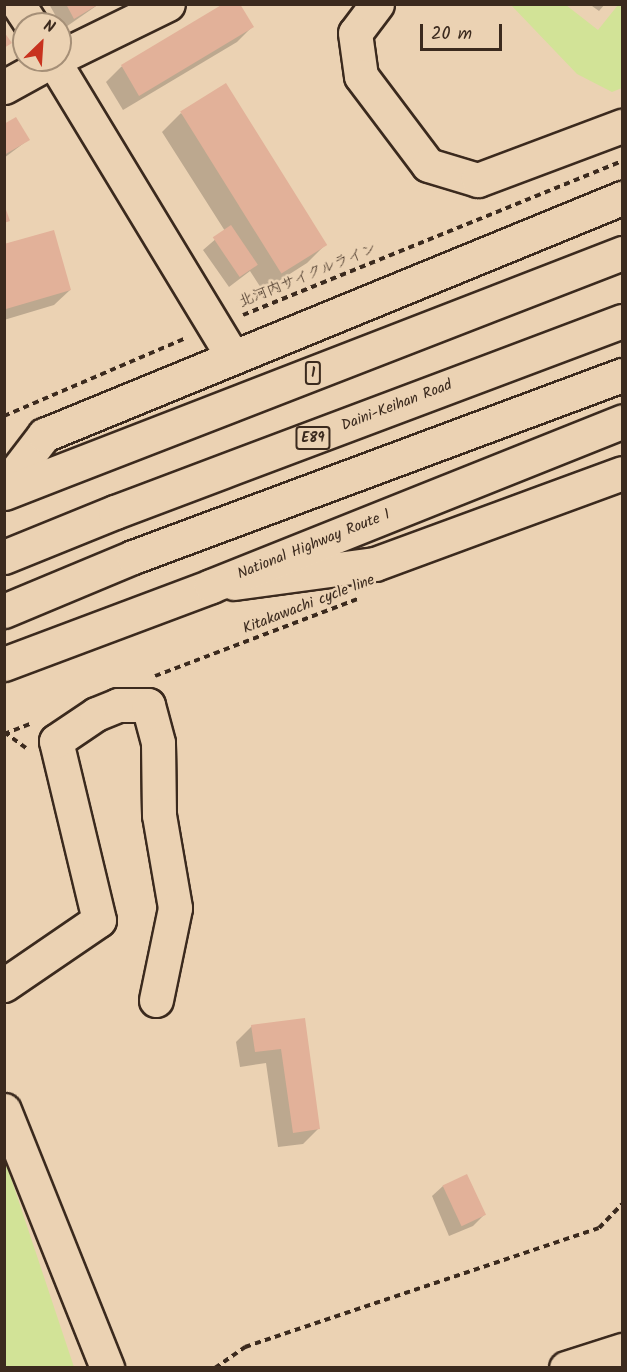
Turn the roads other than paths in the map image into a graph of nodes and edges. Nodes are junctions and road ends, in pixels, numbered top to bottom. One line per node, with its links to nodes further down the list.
1 (168, 4): 3 (main road)
2 (377, 4): 7 (main road)
3 (72, 51)
4 (31, 72): 6 (main road)
5 (60, 72): 12 (main road)
6 (4, 87)
7 (622, 126)
8 (622, 198): 12 (main road)
9 (622, 253): 14 (main road, 1)
10 (622, 266): 14 (main road)
11 (622, 321): 19 (main road, Daini-Keihan Road / E89)
12 (232, 356): 17 (main road)
13 (622, 375): 21 (main road)
14 (301, 377): 18 (main road, 1)
15 (622, 422): 20 (main road, National Highway Route 1)
16 (622, 473): 20 (main road)
17 (4, 486)
18 (4, 493)
19 (4, 557)
20 (211, 586): 22 (main road, National Highway Route 1)
21 (4, 611)
22 (4, 664)
23 (4, 985): 24 (main road)
24 (156, 1000)
25 (4, 1110): 27 (main road)
26 (622, 1350): 28 (main road)
27 (107, 1368)
28 (566, 1368)

